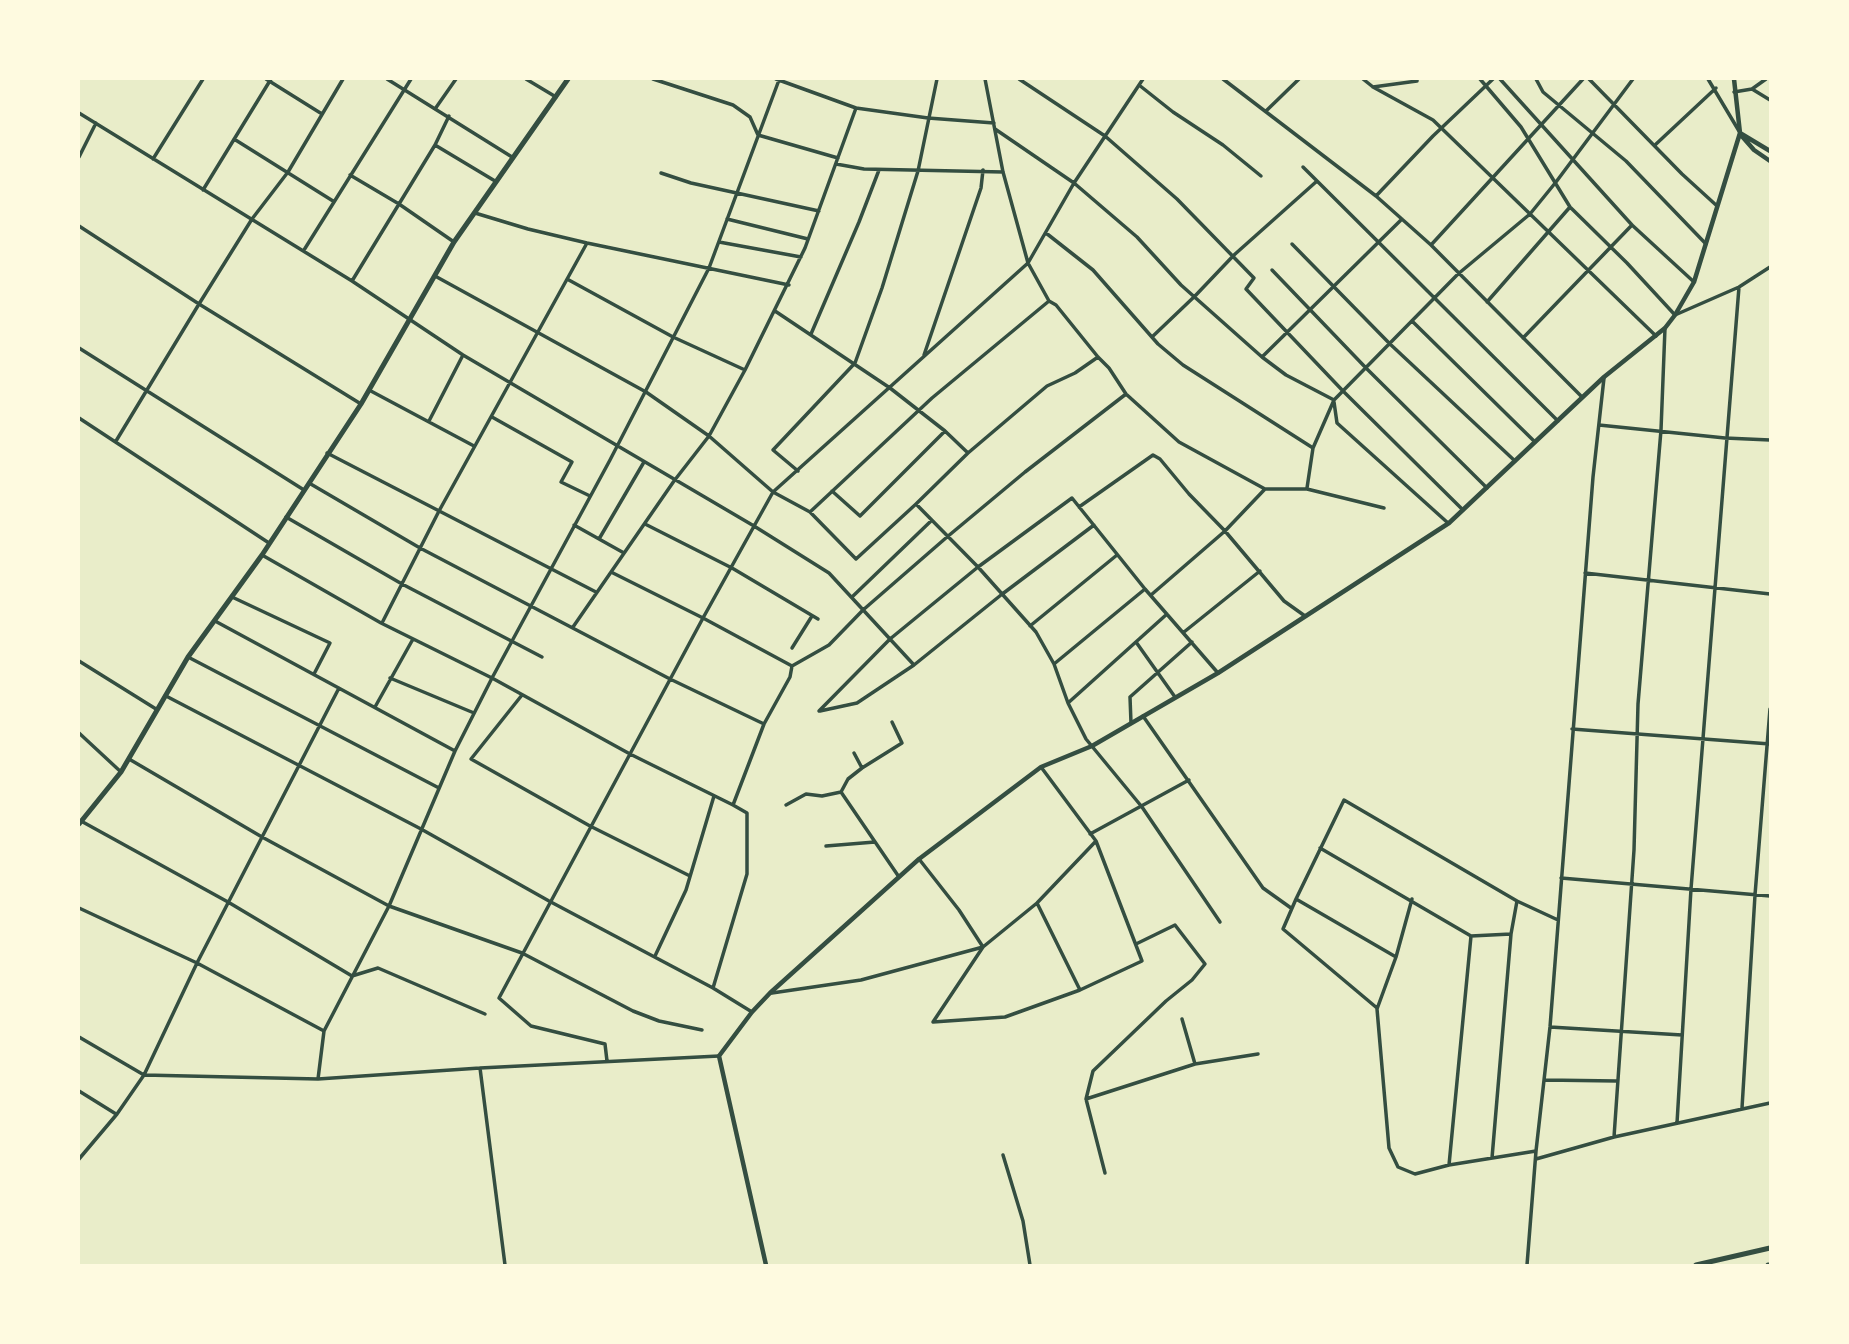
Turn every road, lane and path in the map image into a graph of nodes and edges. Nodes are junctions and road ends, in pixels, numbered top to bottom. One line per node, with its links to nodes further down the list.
1 (203, 79): 64 (street)
2 (269, 79): 44 (street); 56 (street)
3 (343, 79): 44 (street)
4 (387, 79): 33 (street)
5 (411, 79): 33 (street)
6 (456, 79): 41 (street)
7 (526, 79): 36 (street)
8 (568, 79): 36 (main road)
9 (653, 79): 54 (street)
10 (778, 79): 40 (street); 54 (street)
11 (937, 79): 46 (street)
12 (985, 79): 48 (street)
13 (1019, 79): 55 (street)
14 (1143, 79): 29 (street)
15 (1223, 79): 42 (street)
16 (1299, 79): 42 (street)
17 (1363, 79): 31 (street)
18 (1417, 79): 31 (street)
19 (1480, 79): 30 (street)
20 (1493, 79): 30 (street)
21 (1500, 79): 49 (street)
22 (1536, 79): 39 (street)
23 (1583, 79): 39 (street)
24 (1590, 79): 38 (street)
25 (1633, 79): 38 (street)
26 (1709, 79): 32 (street)
27 (1734, 79): 35 (street)
28 (1766, 79): 34 (street)
29 (1139, 85): 55 (street); 76 (street)
30 (1485, 86): 50 (street); 57 (street)
31 (1373, 87): 50 (street)
32 (1716, 88): 53 (street); 59 (street)
33 (403, 89): 41 (street); 75 (street)
34 (1752, 89): 35 (street); 37 (street)
35 (1734, 92): 53 (street)
36 (556, 97): 62 (main road)
37 (1770, 100)
38 (1615, 103): 52 (street); 59 (street)
39 (1559, 105): 49 (street); 52 (street)
40 (856, 108): 46 (street); 63 (street)
41 (435, 109): 45 (street)
42 (1266, 111): 84 (street)
43 (79, 113): 47 (street)
44 (322, 114): 72 (street)
45 (449, 116): 58 (street); 62 (street)
46 (928, 118): 48 (street); 71 (street)
47 (96, 123): 61 (street); 64 (street)
48 (994, 123): 51 (street)
49 (1541, 124): 57 (street); 65 (street)
50 (1441, 128): 77 (street); 84 (street)
51 (995, 129): 73 (street); 81 (street)
52 (1592, 133): 65 (street); 106 (street)
53 (1740, 133): 60 (street); 66 (street); 87 (street)
54 (758, 135): 63 (street); 83 (street)
55 (1105, 136): 81 (street); 109 (street)
56 (234, 139): 72 (street); 82 (street)
57 (1528, 139): 77 (street); 80 (street)
58 (435, 145): 78 (street); 86 (street)
59 (1655, 145): 87 (street)
60 (1770, 151)
61 (79, 157)
62 (512, 157): 78 (main road)
63 (838, 158): 67 (street)
64 (153, 159): 82 (street)
65 (1573, 160): 80 (street); 95 (street)
66 (1770, 161)
67 (836, 164): 69 (street); 89 (street)
68 (1303, 167): 79 (street)
69 (878, 170): 71 (street); 137 (street)
70 (983, 170): 71 (street); 73 (street); 146 (street)
71 (918, 171): 148 (street)
72 (288, 172): 85 (street); 92 (street)
73 (1003, 172): 111 (street)
74 (661, 173): 83 (street)
75 (349, 175): 85 (street); 86 (street)
76 (1261, 176)
77 (1493, 177): 91 (street); 105 (street)
78 (495, 181): 90 (main road)
79 (1317, 181): 102 (street); 109 (street)
80 (1556, 182): 88 (street); 91 (street)
81 (1074, 183): 98 (street); 124 (street)
82 (203, 190): 92 (street)
83 (737, 192): 89 (street); 93 (street)
84 (1376, 196): 94 (street)
85 (333, 201): 108 (street)
86 (399, 204): 100 (street); 119 (street)
87 (1716, 205): 106 (street)
88 (1570, 207): 97 (street); 107 (street)
89 (819, 211): 99 (street)
90 (475, 213): 100 (main road); 103 (street)
91 (1530, 214): 97 (street); 116 (street)
92 (252, 219): 108 (street); 128 (street)
93 (727, 219): 99 (street); 101 (street)
94 (1402, 219): 102 (street); 105 (street)
95 (1632, 225): 107 (street); 120 (street)
96 (79, 226): 128 (street)
97 (1549, 232): 115 (street); 127 (street)
98 (1046, 233): 111 (street); 140 (street)
99 (808, 239): 110 (street)
100 (454, 242): 117 (main road)
101 (719, 242): 110 (street); 113 (street)
102 (1378, 242): 122 (street); 125 (street)
103 (587, 243): 113 (street); 118 (street)
104 (1292, 244): 122 (street)
105 (1430, 244): 116 (street)
106 (1706, 244): 120 (street)
107 (1611, 247): 115 (street); 131 (street)
108 (304, 250): 119 (street)
109 (1234, 255): 124 (street); 135 (street)
110 (801, 257): 121 (street)
111 (1028, 263): 126 (street); 146 (street)
112 (1770, 267): 123 (street)
113 (709, 268): 121 (street); 139 (street)
114 (1272, 270): 129 (street)
115 (1588, 271): 138 (street); 141 (street)
116 (1458, 274): 125 (street); 127 (street)
117 (435, 276): 132 (main road); 136 (street)
118 (567, 279): 136 (street); 139 (street)
119 (352, 281): 132 (street)
120 (1694, 282): 131 (street)
121 (789, 285): 130 (street)
122 (1333, 286): 129 (street); 142 (street)
123 (1738, 286): 131 (street); 171 (street)
124 (1194, 296): 140 (street); 145 (street)
125 (1434, 298): 133 (street); 166 (street)
126 (1049, 301): 147 (street); 162 (street)
127 (1487, 302): 141 (street)
128 (199, 304): 155 (street); 161 (street)
129 (1309, 308): 135 (street); 149 (street)
130 (775, 311): 137 (street); 150 (street)
131 (1675, 315): 134 (street)
132 (408, 319): 144 (street); 154 (main road)
133 (1412, 321): 142 (street); 174 (street)
134 (1665, 328): 138 (street); 168 (street)
135 (1286, 332): 145 (street); 156 (street)
136 (537, 333): 152 (street); 157 (street)
137 (811, 334): 148 (street)
138 (1656, 336): 151 (street)
139 (673, 337): 150 (street); 157 (street)
140 (1152, 337): 177 (street)
141 (1524, 338): 159 (street)
142 (1390, 344): 149 (street); 180 (street)
143 (79, 348): 155 (street)
144 (463, 355): 152 (street); 165 (street)
145 (1262, 356): 160 (street)
146 (924, 357): 153 (street)
147 (1098, 357): 158 (street); 179 (street)
148 (855, 363): 153 (street); 182 (street)
149 (1366, 368): 156 (street); 186 (street)
150 (745, 370): 170 (street)
151 (1604, 377): 159 (street); 167 (street)
152 (510, 383): 163 (street); 176 (street)
153 (890, 388): 162 (street); 182 (street)
154 (369, 390): 161 (main road); 165 (street)
155 (146, 391): 173 (street); 188 (street)
156 (1343, 391): 160 (street); 195 (street)
157 (646, 392): 170 (street); 176 (street)
158 (1126, 394): 187 (street); 206 (street)
159 (1583, 397): 166 (street)
160 (1334, 400): 177 (street); 200 (street)
161 (361, 404): 178 (main road)
162 (919, 411): 169 (street); 189 (street)
163 (491, 417): 175 (street); 191 (street)
164 (79, 418): 173 (street)
165 (428, 421): 175 (street)
166 (1558, 421): 174 (street)
167 (1599, 425): 168 (street); 218 (street)
168 (1661, 430): 171 (street); 219 (street)
169 (945, 431): 179 (street); 189 (street)
170 (709, 436): 183 (street); 190 (street)
171 (1725, 438): 172 (street); 221 (street)
172 (1770, 440)
173 (116, 441): 208 (street)
174 (1535, 442): 180 (street)
175 (474, 446): 196 (street)
176 (617, 447): 181 (street); 191 (street)
177 (1313, 448): 185 (street)
178 (327, 453): 184 (main road); 196 (street)
179 (968, 453): 192 (street)
180 (1515, 461): 186 (street)
181 (644, 462): 183 (street); 207 (street)
182 (799, 471): 190 (street)
183 (674, 481): 201 (street); 204 (street)
184 (309, 483): 188 (main road); 209 (street)
185 (1307, 488): 187 (street); 194 (street)
186 (1487, 488): 195 (street)
187 (1265, 489): 205 (street)
188 (304, 490): 198 (main road)
189 (832, 491): 197 (street)
190 (773, 492): 197 (street); 204 (street)
191 (590, 496): 202 (street)
192 (916, 504): 197 (street); 199 (street)
193 (1079, 507): 203 (street); 205 (street); 213 (street)
194 (1384, 508)
195 (1464, 510): 200 (street)
196 (439, 511): 209 (street); 215 (street)
197 (810, 512)
198 (286, 517): 208 (main road); 220 (street)
199 (931, 521): 206 (street); 228 (street)
200 (1449, 523): 233 (street)
201 (645, 524): 210 (street); 214 (street)
202 (574, 525): 207 (street); 215 (street)
203 (1094, 525): 212 (street); 225 (street)
204 (754, 526): 214 (street); 228 (street)
205 (1225, 531): 216 (street); 226 (street)
206 (947, 537): 213 (street); 230 (street)
207 (599, 539): 210 (street)
208 (269, 543): 211 (main road)
209 (420, 548): 220 (street); 229 (street)
210 (624, 553): 217 (street)
211 (262, 555): 227 (main road); 237 (street)
212 (1117, 555): 222 (street); 238 (street)
213 (978, 567): 225 (street); 242 (street)
214 (732, 568): 232 (street); 234 (street)
215 (551, 569): 223 (street); 229 (street)
216 (1260, 571): 233 (street); 240 (street)
217 (610, 572): 223 (street); 234 (street)
218 (1585, 573): 219 (street); 273 (street)
219 (1649, 580): 221 (street); 275 (street)
220 (402, 584): 237 (street); 243 (street)
221 (1715, 587): 224 (street); 276 (street)
222 (1145, 589): 226 (street); 250 (street)
223 (596, 592): 239 (street)
224 (1770, 594)
225 (1001, 595): 238 (street); 251 (street)
226 (1151, 595): 231 (street)
227 (232, 597): 236 (main road); 255 (street)
228 (852, 598): 230 (street)
229 (531, 605): 239 (street); 243 (street)
230 (863, 610): 242 (street); 252 (street)
231 (1167, 614): 240 (street); 244 (street)
232 (812, 616): 235 (street); 246 (street)
233 (1305, 616): 254 (street)
234 (703, 618): 252 (street); 258 (street)
235 (818, 619)
236 (215, 621): 247 (main road); 255 (street)
237 (382, 623): 241 (street)
238 (1030, 626): 250 (street)
239 (573, 627): 258 (street)
240 (1184, 632): 245 (street)
241 (413, 639): 256 (street); 257 (street)
242 (890, 639): 251 (street); 251 (street)
243 (511, 642): 248 (street); 257 (street)
244 (1136, 642): 253 (street); 263 (street)
245 (1192, 642): 253 (street); 254 (street)
246 (792, 648)
247 (188, 657): 260 (main road); 272 (street)
248 (542, 657)
249 (79, 661): 265 (street)
250 (1054, 664): 263 (street)
251 (914, 665)
252 (792, 666): 271 (street)
253 (1158, 672): 262 (street); 270 (street)
254 (1219, 673): 262 (street)
255 (314, 674): 259 (street)
256 (390, 678): 264 (street); 267 (street)
257 (492, 678): 261 (street); 267 (street)
258 (670, 679): 271 (street); 281 (street)
259 (339, 688): 264 (street); 272 (street)
260 (164, 695): 265 (main road); 283 (street)
261 (522, 695): 281 (street); 295 (street)
262 (1175, 697): 268 (street)
263 (1068, 703): 278 (street)
264 (375, 708): 279 (street)
265 (156, 709): 282 (main road)
266 (1770, 709): 277 (street)
267 (474, 713): 279 (street)
268 (1143, 716): 270 (street); 287 (street)
269 (892, 722): 285 (street)
270 (1131, 723): 278 (street)
271 (764, 724): 291 (street)
272 (320, 725): 283 (street); 288 (street)
273 (1572, 729): 275 (street); 306 (street)
274 (79, 733): 286 (street)
275 (1637, 733): 276 (street); 307 (street)
276 (1703, 740): 277 (street); 308 (street)
277 (1769, 744): 309 (street)
278 (1092, 746): 284 (street); 293 (street)
279 (455, 751): 288 (street)
280 (854, 753): 285 (street)
281 (630, 754): 290 (street); 295 (street)
282 (129, 759): 286 (main road); 298 (street)
283 (299, 765): 296 (street); 298 (street)
284 (1041, 767): 297 (street); 303 (street)
285 (862, 768): 289 (street)
286 (121, 772): 294 (main road)
287 (1189, 780): 293 (street); 319 (street)
288 (439, 788): 296 (street)
289 (841, 792): 292 (street); 300 (street)
290 (714, 796): 291 (street); 304 (street)
291 (733, 805): 331 (street)
292 (786, 805)
293 (1142, 807): 297 (street); 321 (street)
294 (80, 822): 315 (street)
295 (590, 827): 304 (street); 313 (street)
296 (421, 829): 313 (street); 317 (street)
297 (1090, 834): 299 (street)
298 (262, 837): 315 (street); 317 (street)
299 (1096, 841): 316 (street); 324 (street)
300 (875, 842): 301 (street); 305 (street)
301 (826, 846)
302 (1320, 848): 311 (street); 312 (street); 314 (street)
303 (919, 859): 305 (street); 325 (street)
304 (690, 876): 327 (street)
305 (899, 877): 333 (street)
306 (1561, 878): 307 (street); 320 (street)
307 (1632, 885): 308 (street); 341 (street)
308 (1691, 889): 309 (street); 342 (street)
309 (1755, 895): 310 (street); 356 (street)
310 (1770, 896)
311 (1296, 899): 319 (street); 328 (street)
312 (1412, 900): 323 (street); 328 (street)
313 (549, 901): 326 (street); 327 (street)
314 (1517, 901): 320 (street); 322 (street)
315 (228, 902): 329 (street); 330 (street)
316 (1037, 902): 325 (street); 332 (street)
317 (389, 906): 326 (street); 330 (street)
318 (79, 908): 329 (street)
319 (1291, 908): 334 (street)
320 (1558, 920): 338 (street)
321 (1220, 922)
322 (1511, 934): 323 (street); 364 (street)
323 (1471, 936): 367 (street)
324 (1136, 944): 332 (street); 354 (street)
325 (983, 947): 332 (street); 333 (street)
326 (522, 953): 339 (street); 346 (street)
327 (655, 956): 331 (street)
328 (1396, 957): 334 (street)
329 (197, 963): 340 (street); 349 (street)
330 (352, 975): 336 (street); 340 (street)
331 (713, 988): 335 (street)
332 (1080, 990)
333 (770, 993): 335 (street)
334 (1377, 1009): 367 (street)
335 (752, 1012): 345 (street)
336 (485, 1014)
337 (1182, 1018): 347 (street)
338 (1550, 1027): 341 (street); 351 (street)
339 (702, 1030)
340 (324, 1031): 350 (street)
341 (1621, 1031): 342 (street); 352 (street)
342 (1682, 1035): 358 (street)
343 (79, 1037): 349 (street)
344 (1258, 1054): 347 (street)
345 (719, 1056): 346 (street); 371 (street)
346 (607, 1061): 348 (street)
347 (1195, 1064): 354 (street)
348 (480, 1068): 350 (street); 370 (street)
349 (144, 1075): 350 (street); 357 (street)
350 (317, 1079)
351 (1544, 1080): 352 (street); 362 (street)
352 (1617, 1081): 359 (street)
353 (79, 1091): 357 (street)
354 (1086, 1099): 368 (street)
355 (1770, 1103): 356 (street)
356 (1742, 1108): 358 (street)
357 (117, 1114): 361 (street)
358 (1677, 1123): 359 (street)
359 (1614, 1137): 366 (street)
360 (81, 1147): 361 (street)
361 (86, 1151): 365 (street)
362 (1536, 1151): 364 (street); 366 (street)
363 (1003, 1155): 372 (street)
364 (1492, 1158): 367 (street)
365 (79, 1159)
366 (1536, 1159): 373 (street)
367 (1449, 1165)
368 (1105, 1173)
369 (1770, 1248): 374 (main road)
370 (505, 1265)
371 (766, 1265)
372 (1030, 1265)
373 (1527, 1265)
374 (1696, 1265)

